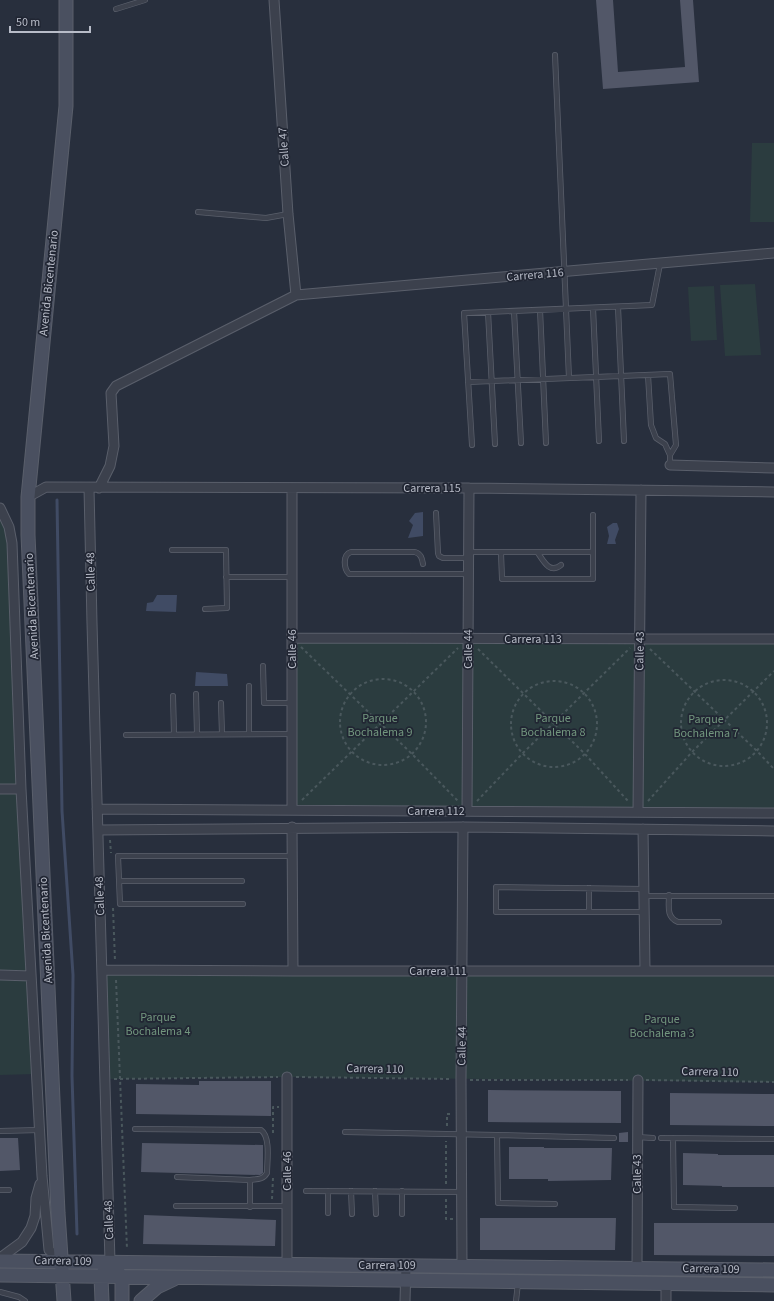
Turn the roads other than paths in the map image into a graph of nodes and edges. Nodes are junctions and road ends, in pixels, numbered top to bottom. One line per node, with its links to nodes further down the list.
1 (66, 0): 41 (main road, Avenida Bicentenario)
2 (145, 0): 4 (lane)
3 (274, 0): 7 (street, Calle 47)
4 (116, 9)
5 (555, 55): 10 (lane)
6 (198, 212): 7 (lane)
7 (288, 214): 11 (street, Calle 47)
8 (774, 253): 9 (street, Carrera 116)
9 (660, 264): 10 (street, Carrera 116); 12 (lane)
10 (565, 272): 11 (street, Carrera 116); 14 (lane)
11 (296, 294): 36 (street)
12 (618, 307): 13 (lane); 19 (lane)
13 (593, 308): 14 (lane); 20 (lane)
14 (566, 309): 15 (lane); 21 (lane)
15 (540, 310): 16 (lane); 22 (lane)
16 (514, 311): 17 (lane); 23 (lane)
17 (488, 312): 24 (lane); 25 (lane)
18 (648, 375): 19 (lane); 32 (lane); 32 (lane)
19 (621, 376): 20 (lane); 27 (lane)
20 (596, 377): 21 (lane); 26 (lane)
21 (569, 378): 22 (lane)
22 (543, 379): 23 (lane); 28 (lane)
23 (517, 380): 25 (lane); 30 (lane)
24 (468, 382): 25 (lane); 31 (lane)
25 (491, 382): 29 (lane)
26 (599, 441)
27 (624, 441)
28 (546, 443)
29 (495, 444)
30 (521, 444)
31 (472, 445)
32 (670, 454): 33 (lane)
33 (670, 465): 34 (street)
34 (774, 468)
35 (89, 488): 36 (street, Carrera 115); 41 (street, Carrera 115); 74 (street, Calle 48)
36 (99, 488): 37 (street, Carrera 115)
37 (292, 488): 38 (street, Carrera 115); 54 (street, Calle 46)
38 (468, 488): 39 (street, Carrera 115); 49 (street, Calle 44)
39 (641, 490): 40 (street, Carrera 115); 58 (street, Calle 43)
40 (774, 492)
41 (28, 497): 132 (main road, Avenida Bicentenario)
42 (0, 508): 72 (street)
43 (436, 513): 49 (lane)
44 (593, 515): 46 (lane)
45 (172, 550): 53 (lane)
46 (593, 552): 47 (lane); 48 (lane)
47 (501, 553): 48 (lane); 49 (lane)
48 (538, 553): 51 (lane)
49 (468, 555): 52 (street, Calle 44)
50 (423, 564): 52 (lane)
51 (561, 565)
52 (468, 574): 57 (street, Calle 44)
53 (226, 577): 54 (lane); 55 (lane)
54 (292, 577): 56 (street, Calle 46)
55 (205, 609)
56 (292, 638): 57 (street, Carrera 113); 65 (street, Calle 46)
57 (468, 638): 58 (street, Carrera 113); 76 (street, Calle 44)
58 (640, 639): 59 (street, Carrera 113); 77 (street, Calle 43)
59 (774, 639)
60 (263, 666): 65 (lane)
61 (249, 686): 69 (lane)
62 (196, 694): 67 (lane)
63 (173, 696): 66 (lane)
64 (221, 703): 68 (lane)
65 (292, 703): 70 (street, Calle 46)
66 (174, 734): 67 (lane); 71 (lane)
67 (197, 734): 68 (lane)
68 (222, 734): 69 (lane)
69 (249, 734): 70 (lane)
70 (292, 734): 75 (street, Calle 46)
71 (126, 735)
72 (21, 789): 73 (street); 101 (street)
73 (0, 790)
74 (97, 809): 75 (street, Carrera 112); 82 (street, Calle 48)
75 (292, 810): 76 (street, Carrera 112)
76 (467, 811): 77 (street, Carrera 112)
77 (638, 812): 78 (street, Carrera 112)
78 (774, 813)
79 (463, 827): 80 (street, Carrera 112); 81 (street, Carrera 112); 98 (street, Calle 44)
80 (292, 828): 82 (street, Carrera 112); 84 (street)
81 (644, 829): 83 (street, Carrera 112); 88 (street)
82 (98, 830): 95 (street, Calle 48)
83 (774, 831)
84 (292, 856): 85 (lane); 97 (street)
85 (119, 880): 86 (lane); 91 (lane)
86 (242, 881)
87 (589, 888): 88 (lane); 92 (lane); 92 (lane)
88 (644, 893): 89 (lane); 93 (street)
89 (669, 896): 90 (lane); 94 (lane)
90 (774, 896)
91 (243, 904)
92 (589, 912): 93 (lane)
93 (644, 912): 96 (street)
94 (719, 922)
95 (103, 970): 97 (street, Carrera 111); 141 (street, Calle 48)
96 (645, 970): 98 (street, Carrera 111); 99 (street, Carrera 111)
97 (293, 971): 98 (street, Carrera 111)
98 (463, 971): 108 (street, Calle 44)
99 (774, 971)
100 (0, 975): 101 (street)
101 (31, 976): 105 (street)
102 (287, 1077): 129 (street, Calle 46)
103 (637, 1080): 111 (street, Calle 43)
104 (135, 1129): 118 (lane)
105 (39, 1130): 106 (lane); 116 (street)
106 (0, 1131)
107 (344, 1132): 108 (lane)
108 (462, 1134): 109 (lane); 126 (street, Calle 44)
109 (497, 1135): 110 (lane); 127 (lane)
110 (614, 1138)
111 (636, 1138): 112 (lane); 145 (street, Calle 43)
112 (653, 1138)
113 (661, 1138): 114 (lane)
114 (673, 1138): 115 (lane); 131 (lane)
115 (774, 1139)
116 (42, 1176): 137 (street); 139 (street)
117 (177, 1177): 118 (lane)
118 (250, 1180): 130 (lane)
119 (0, 1190): 120 (lane)
120 (9, 1190)
121 (306, 1191): 122 (lane)
122 (328, 1191): 123 (lane); 133 (lane)
123 (351, 1191): 124 (lane); 134 (lane)
124 (375, 1191): 125 (lane); 135 (lane)
125 (402, 1191): 126 (lane); 136 (lane)
126 (462, 1192): 144 (street, Calle 44)
127 (555, 1204)
128 (176, 1206): 130 (lane)
129 (287, 1206): 130 (lane); 142 (street, Calle 46)
130 (250, 1207)
131 (735, 1208)
132 (58, 1213): 139 (main road, Avenida Bicentenario); 140 (main road, Avenida Bicentenario)
133 (328, 1213)
134 (352, 1214)
135 (376, 1214)
136 (402, 1214)
137 (0, 1258)
138 (0, 1261): 139 (main road, Carrera 109)
139 (61, 1261): 140 (main road, Carrera 109); 148 (main road)
140 (75, 1262): 141 (main road, Carrera 109); 149 (main road)
141 (110, 1262): 142 (main road, Carrera 109); 149 (main road); 150 (main road)
142 (287, 1265): 143 (main road, Carrera 109)
143 (406, 1265): 144 (main road, Carrera 109); 152 (street)
144 (462, 1266): 145 (main road, Carrera 109)
145 (637, 1268): 146 (main road, Carrera 109)
146 (774, 1270)
147 (0, 1275): 148 (main road, Carrera 109)
148 (62, 1276): 149 (main road, Carrera 109); 158 (main road)
149 (101, 1277): 150 (main road, Carrera 109); 159 (main road)
150 (122, 1277): 151 (main road, Carrera 109); 160 (main road)
151 (175, 1278): 152 (main road, Carrera 109); 161 (main road)
152 (406, 1280): 153 (main road, Carrera 109); 162 (street)
153 (518, 1281): 154 (main road, Carrera 109); 163 (lane)
154 (666, 1283): 155 (main road, Carrera 109); 164 (street)
155 (774, 1285)
156 (0, 1292): 157 (lane)
157 (25, 1301)
158 (64, 1301)
159 (102, 1301)
160 (122, 1301)
161 (141, 1301)
162 (405, 1301)
163 (516, 1301)
164 (666, 1301)

